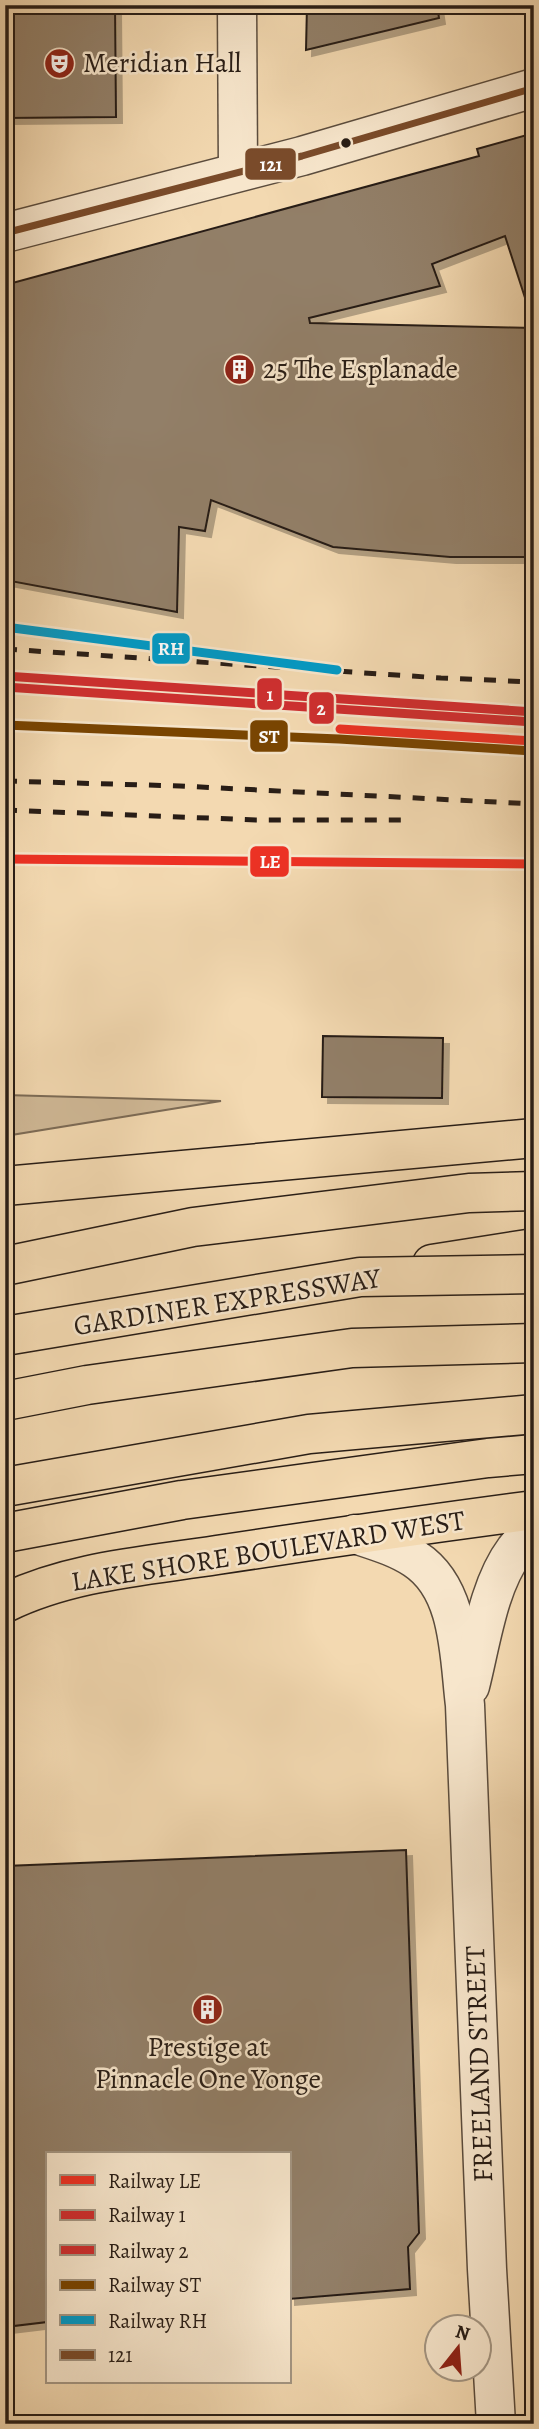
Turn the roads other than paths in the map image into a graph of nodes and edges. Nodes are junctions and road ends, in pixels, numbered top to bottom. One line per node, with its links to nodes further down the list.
1 (237, 5): 3 (street)
2 (534, 88): 3 (street)
3 (238, 171): 4 (street)
4 (5, 233)
5 (534, 1138): 6 (highway)
6 (5, 1186)
7 (534, 1191): 9 (highway)
8 (534, 1248): 13 (highway)
9 (5, 1266)
10 (534, 1274): 11 (highway, GARDINER EXPRESSWAY, bridge)
11 (5, 1336)
12 (534, 1343): 14 (highway)
13 (5, 1354)
14 (5, 1401)
15 (534, 1414): 17 (highway)
16 (534, 1454): 20 (highway)
17 (5, 1487)
18 (534, 1510): 21 (highway, LAKE SHORE BOULEVARD WEST)
19 (534, 1530): 23 (street, FREELAND STREET)
20 (5, 1533)
21 (355, 1534): 22 (highway, LAKE SHORE BOULEVARD WEST); 23 (street, FREELAND STREET)
22 (5, 1603)
23 (465, 1705): 24 (street, FREELAND STREET)
24 (496, 2424)

